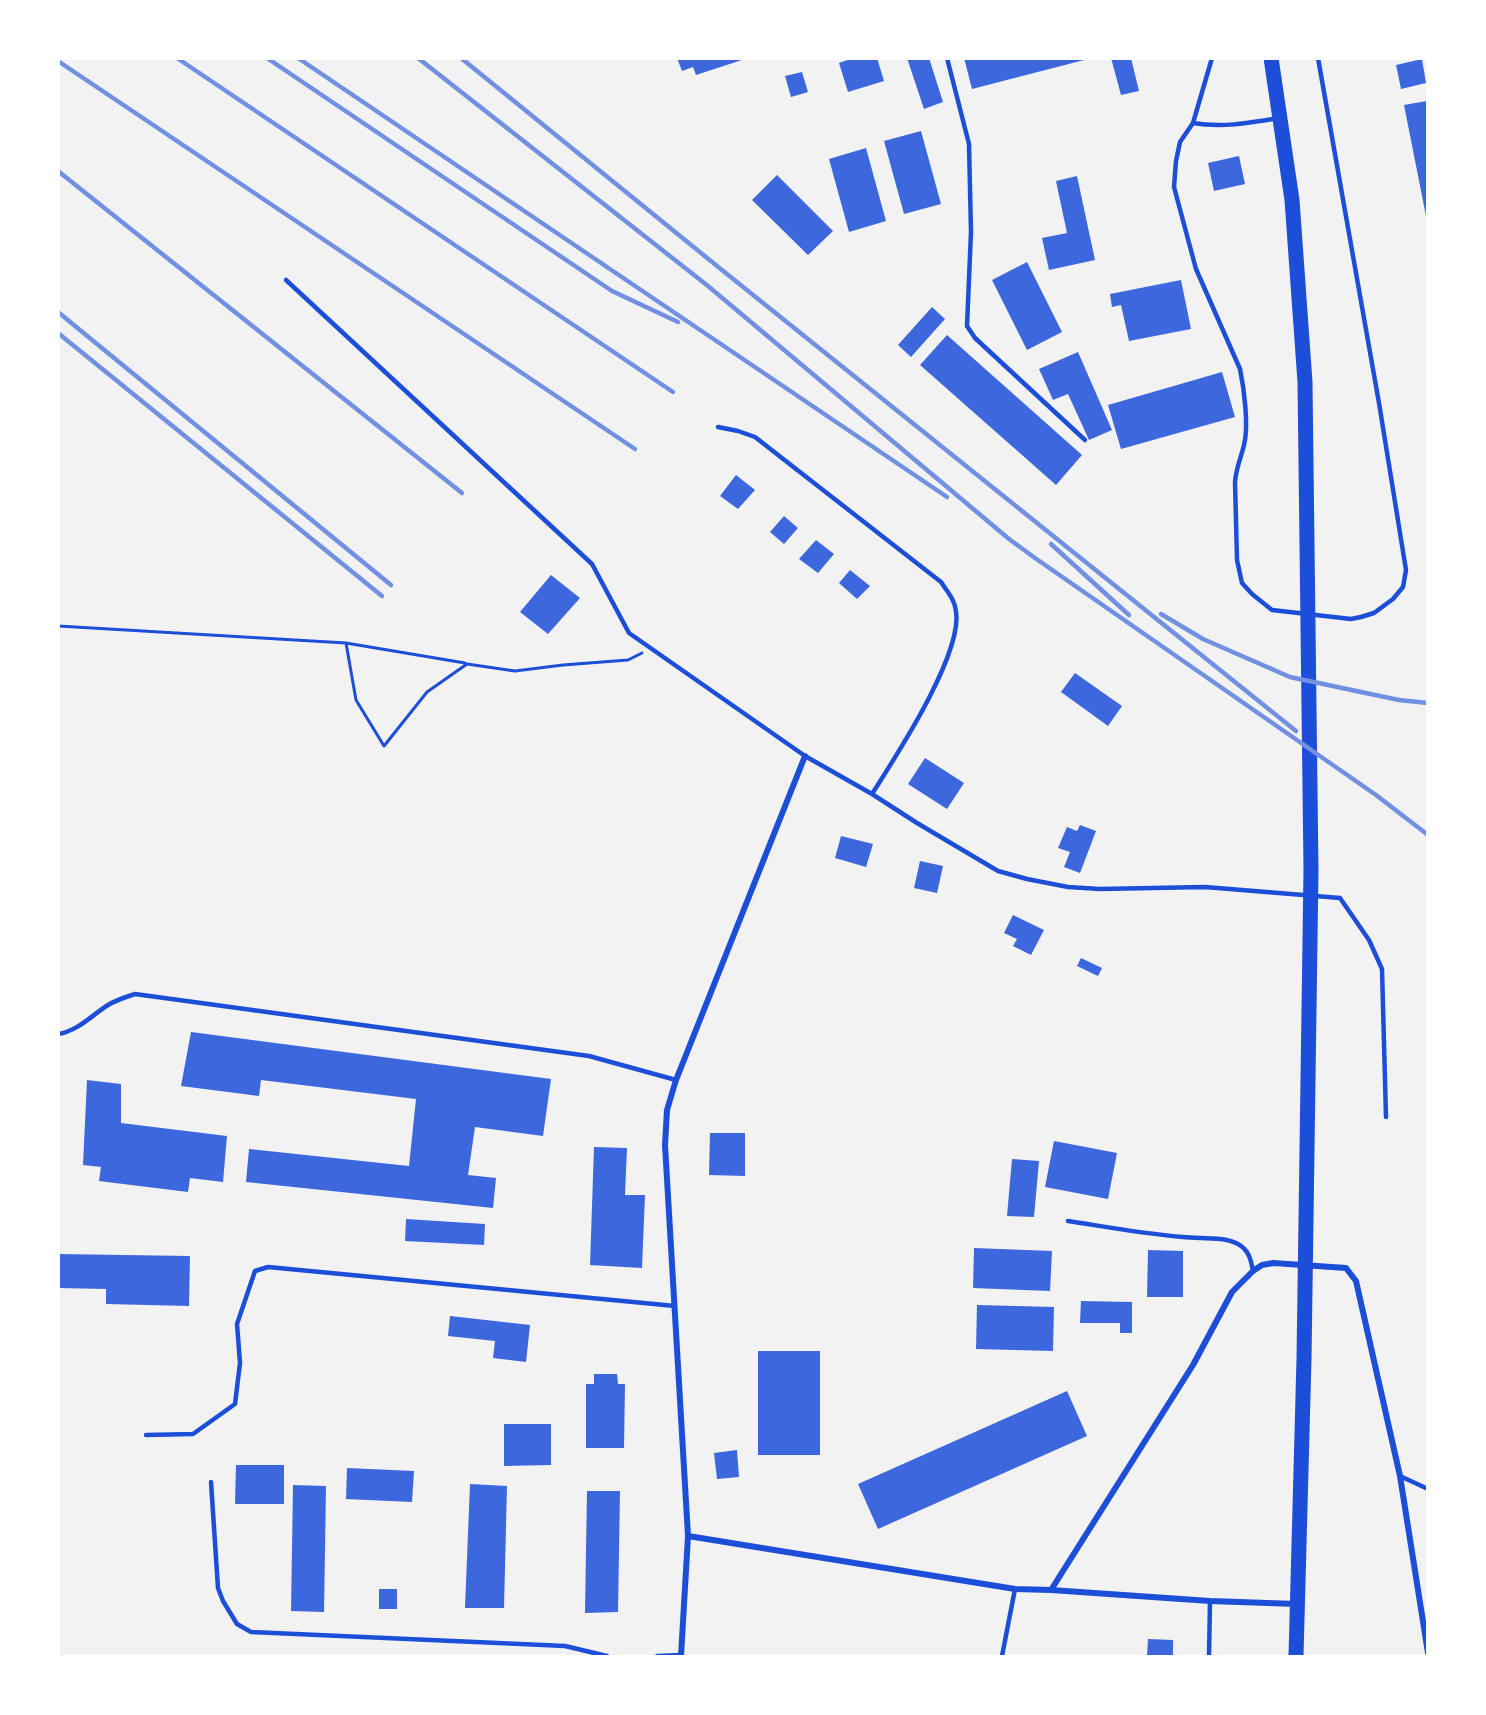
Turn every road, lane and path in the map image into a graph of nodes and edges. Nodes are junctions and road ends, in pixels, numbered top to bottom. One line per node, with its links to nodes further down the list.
1 (947, 58): 9 (lane)
2 (1212, 58): 6 (lane)
3 (1271, 58): 30 (highway)
4 (1318, 58): 6 (lane)
5 (1282, 117): 6 (lane)
6 (1193, 123)
7 (286, 280): 12 (lane)
8 (718, 428): 15 (lane)
9 (1085, 440)
10 (58, 626): 11 (path)
11 (346, 643): 13 (path); 13 (path)
12 (651, 649): 13 (path); 14 (lane)
13 (466, 664)
14 (805, 756): 15 (lane); 17 (street)
15 (872, 794): 18 (lane)
16 (58, 1034): 17 (lane)
17 (676, 1080): 21 (street)
18 (1386, 1117)
19 (1068, 1221): 20 (lane)
20 (1253, 1271): 23 (street); 28 (street)
21 (675, 1306): 22 (lane); 26 (street)
22 (146, 1435)
23 (1400, 1476): 25 (lane); 31 (street)
24 (211, 1482): 32 (lane)
25 (1428, 1489)
26 (688, 1536): 27 (street); 34 (street)
27 (1015, 1589): 28 (street); 35 (lane)
28 (1051, 1590): 29 (street)
29 (1210, 1601): 30 (street); 36 (lane)
30 (1297, 1604): 37 (highway)
31 (1428, 1653)
32 (607, 1656)
33 (657, 1656): 34 (lane)
34 (681, 1656)
35 (1002, 1656)
36 (1209, 1656)
37 (1296, 1656)

